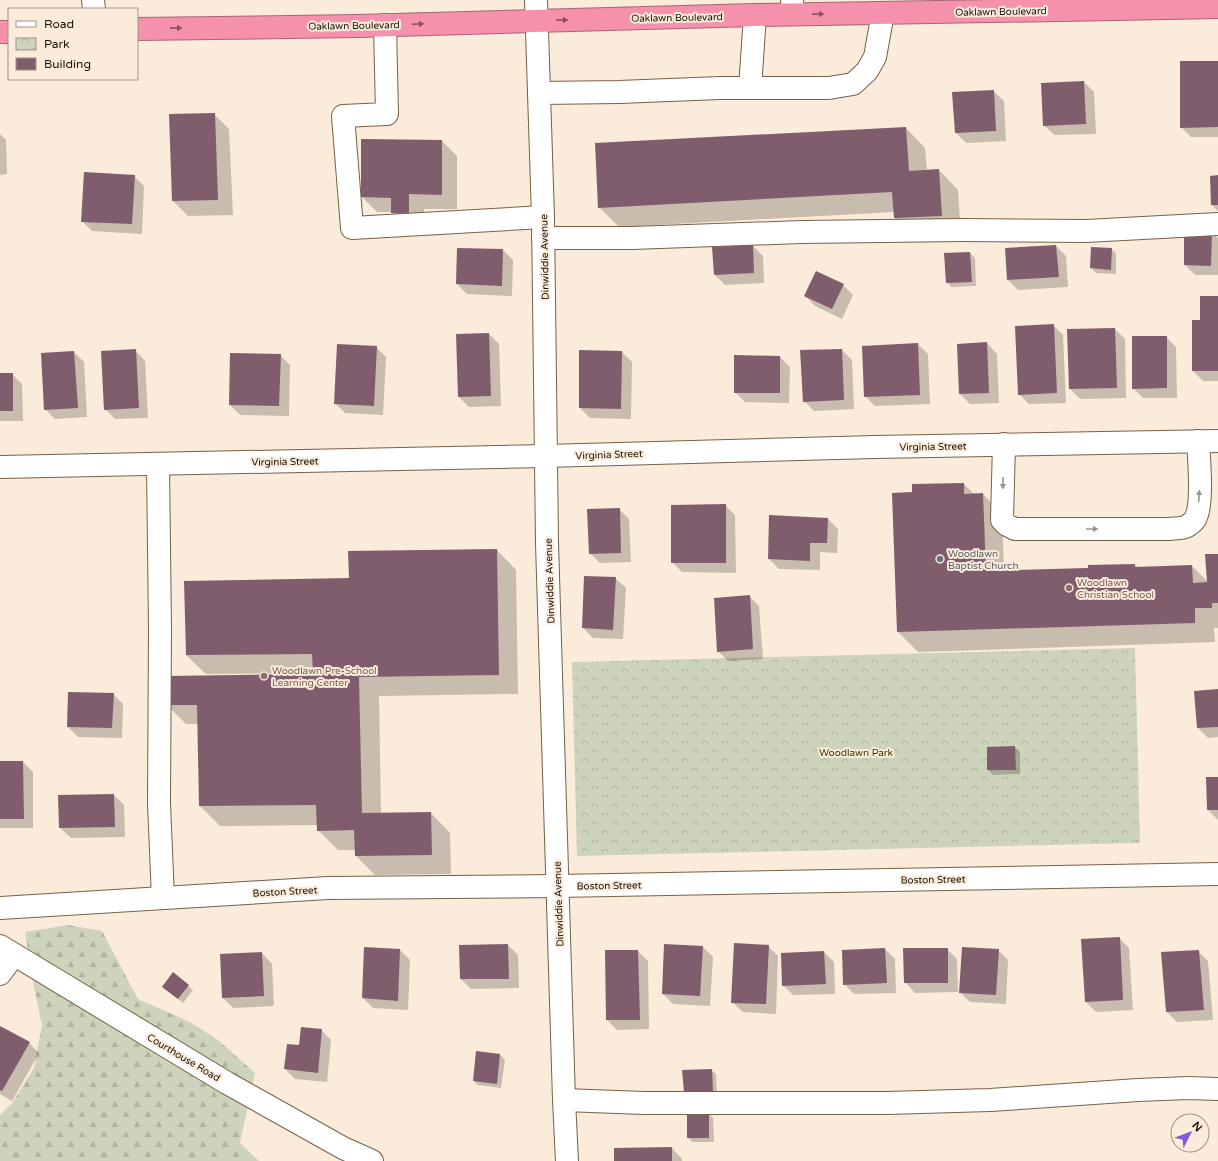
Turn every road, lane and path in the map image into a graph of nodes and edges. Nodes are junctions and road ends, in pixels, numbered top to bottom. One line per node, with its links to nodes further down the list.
1 (1060, 5): 2 (highway, Oaklawn Boulevard); 4 (highway, Oaklawn Boulevard)
2 (1218, 6)
3 (793, 7): 4 (highway, Oaklawn Boulevard, one-way to 4); 6 (highway, Oaklawn Boulevard)
4 (893, 9): 9 (street)
5 (536, 10): 6 (highway, Oaklawn Boulevard, one-way to 6); 7 (highway, Oaklawn Boulevard, one-way to 5); 10 (street, Dinwiddie Avenue)
6 (756, 15): 9 (street)
7 (385, 25): 8 (highway, Oaklawn Boulevard, one-way to 7); 12 (street)
8 (138, 29)
9 (750, 88): 10 (street)
10 (539, 93): 12 (street, Dinwiddie Avenue)
11 (1218, 224): 12 (street)
12 (543, 227): 15 (street, Dinwiddie Avenue)
13 (1208, 441): 14 (street, Virginia Street); 14 (street, one-way to 13)
14 (1004, 444): 15 (street, Virginia Street)
15 (546, 456): 16 (street, Virginia Street); 19 (street, Dinwiddie Avenue)
16 (158, 464): 17 (street, Virginia Street); 20 (street)
17 (0, 467)
18 (1218, 874): 19 (street, Boston Street)
19 (557, 886): 20 (street, Boston Street); 25 (street, Dinwiddie Avenue)
20 (163, 898): 21 (street, Boston Street)
21 (0, 908)
22 (7, 950): 23 (street); 26 (street, Courthouse Road)
23 (0, 974)
24 (1218, 1089): 25 (street)
25 (564, 1100): 27 (street, Dinwiddie Avenue)
26 (372, 1161)
27 (567, 1161)

